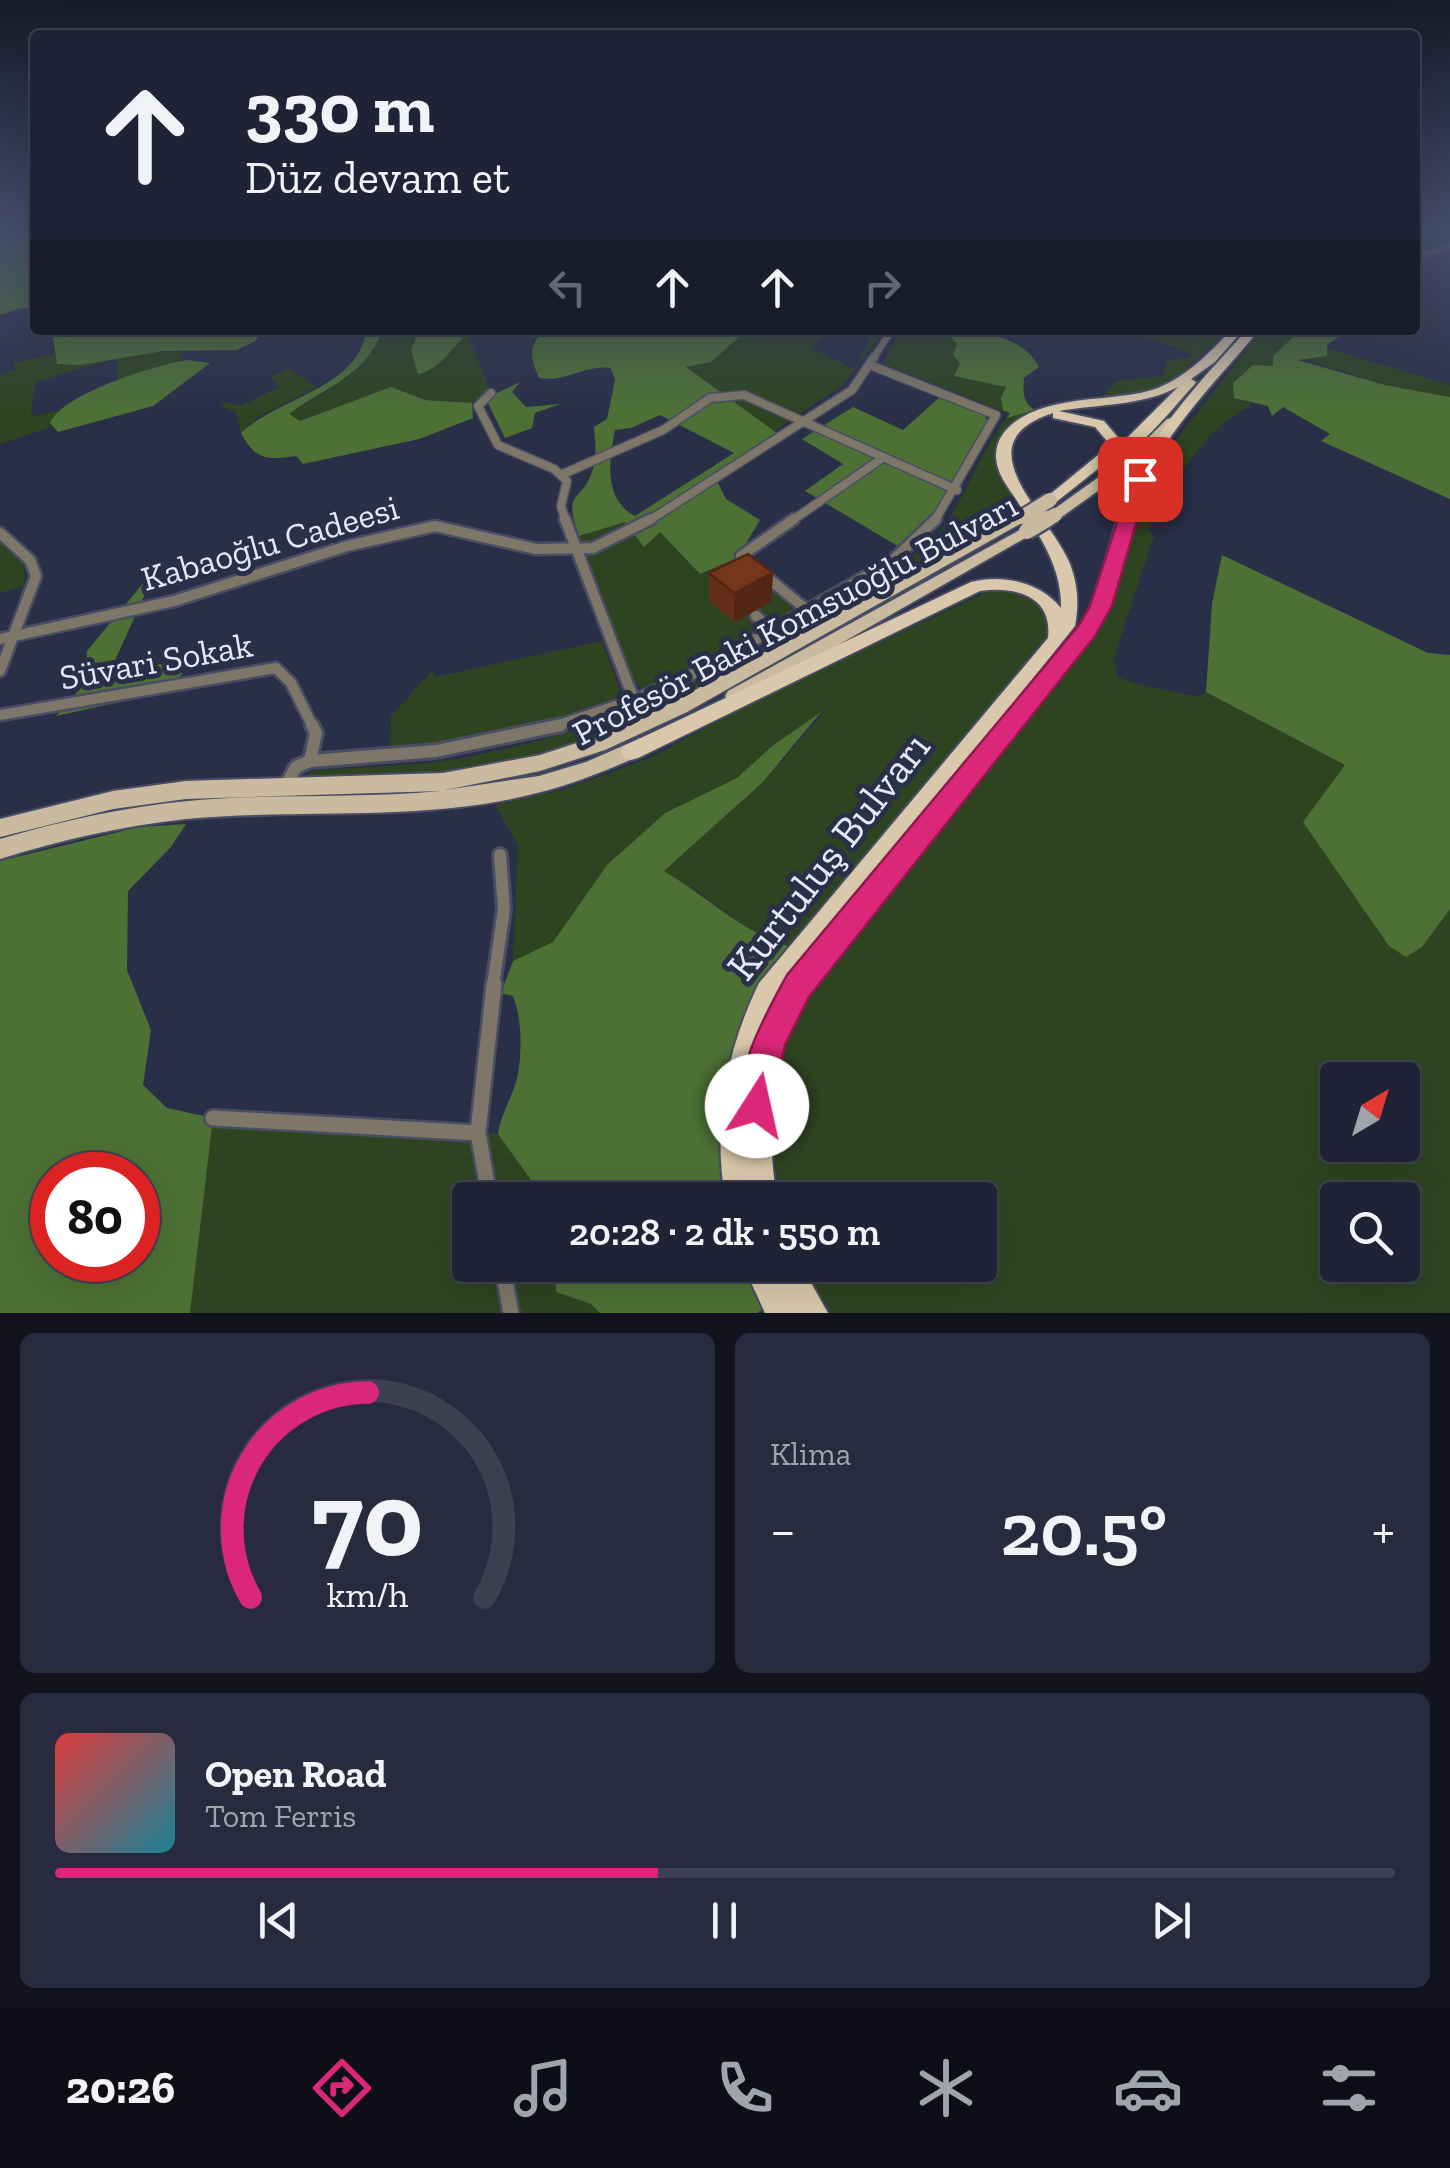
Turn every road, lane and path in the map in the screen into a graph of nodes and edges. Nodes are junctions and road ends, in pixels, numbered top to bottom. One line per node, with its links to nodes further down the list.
1 (889, 335): 5 (street, Kabaoğlu Cadeesi)
2 (1232, 335): 4 (highway, Profesör Baki Komsuoğlu Bulvarı)
3 (1249, 335): 7 (highway, Profesör Baki Komsuoğlu Bulvarı)
4 (1218, 350): 12 (highway, Profesör Baki Komsuoğlu Bulvarı); 21 (highway)
5 (870, 365): 8 (street, Kabaoğlu Cadeesi); 11 (street)
6 (491, 392): 10 (street)
7 (1199, 394): 12 (main road, Profesör Baki Komsuoğlu Bulvarı); 21 (highway)
8 (806, 421): 9 (street); 10 (street); 15 (street, Kabaoğlu Cadeesi)
9 (884, 457): 11 (street); 16 (street)
10 (563, 474): 15 (street)
11 (957, 490): 16 (street)
12 (1052, 508): 13 (main road, Profesör Baki Komsuoğlu Bulvarı, bridge); 21 (highway)
13 (1024, 524): 25 (main road, Profesör Baki Komsuoğlu Bulvarı); 27 (main road, Profesör Baki Komsuoğlu Bulvarı)
14 (0, 533): 19 (street)
15 (576, 548): 19 (street, Kabaoğlu Cadeesi); 23 (street)
16 (807, 610): 18 (street)
17 (756, 616): 18 (street)
18 (770, 629): 23 (street)
19 (14, 636): 20 (street, Kabaoğlu Cadeesi); 22 (street)
20 (0, 639)
21 (1056, 655): 25 (highway); 34 (highway, Kurtuluş Bulvarı); 35 (highway, Kurtuluş Bulvarı)
22 (0, 671)
23 (634, 700): 26 (street)
24 (0, 715): 26 (street, Süvari Sokak)
25 (631, 752): 29 (main road, Profesör Baki Komsuoğlu Bulvarı)
26 (310, 760): 27 (street)
27 (285, 788): 28 (main road, Profesör Baki Komsuoğlu Bulvarı)
28 (0, 828)
29 (0, 849)
30 (500, 854): 32 (street)
31 (213, 1118): 32 (street)
32 (478, 1133): 33 (street)
33 (487, 1182)
34 (736, 1182)
35 (760, 1182)
36 (505, 1282): 39 (street)
37 (766, 1282): 40 (highway)
38 (795, 1282): 41 (highway)
39 (511, 1313)
40 (780, 1313)
41 (812, 1313)

